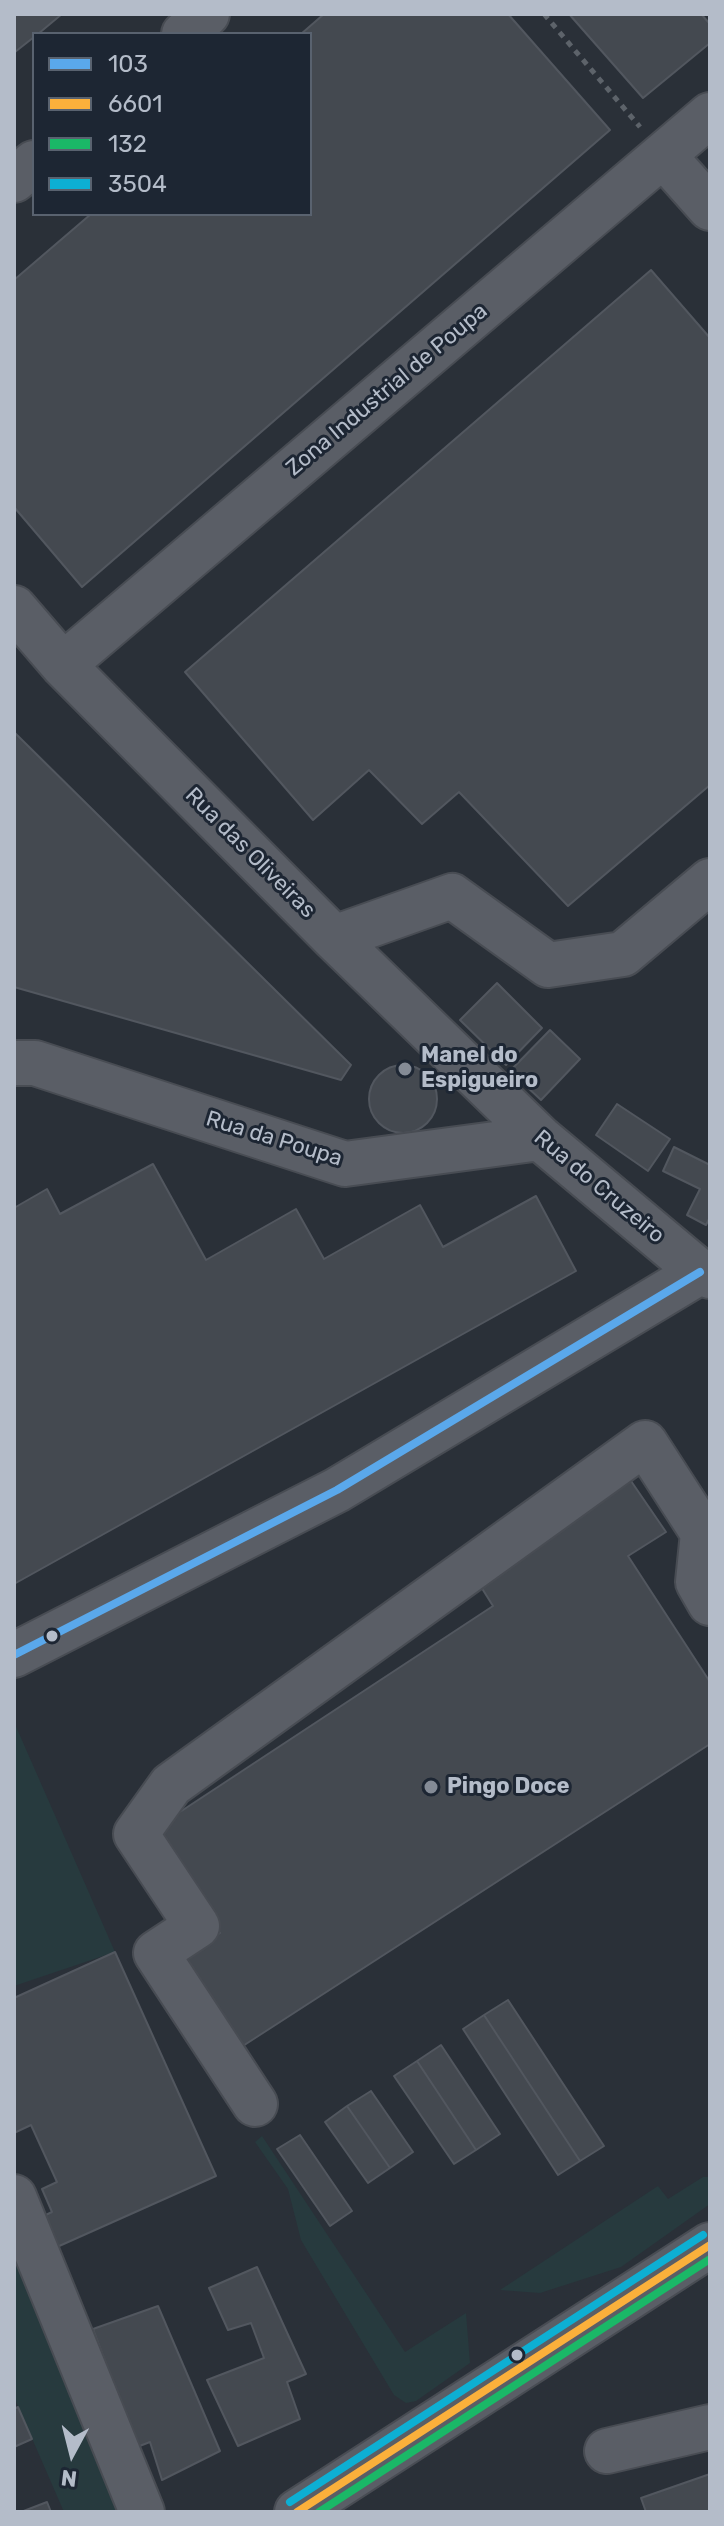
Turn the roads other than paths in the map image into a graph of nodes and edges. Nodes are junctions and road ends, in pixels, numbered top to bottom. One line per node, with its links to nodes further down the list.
1 (207, 14): 2 (street)
2 (186, 32)
3 (710, 115): 4 (street, Zona Industrial de Poupa)
4 (663, 155): 7 (street); 9 (street, Zona Industrial de Poupa)
5 (32, 165): 6 (street)
6 (14, 180)
7 (710, 208)
8 (14, 608): 9 (street, Rua das Oliveiras)
9 (63, 665): 11 (street, Rua das Oliveiras)
10 (710, 881): 11 (street)
11 (334, 938): 13 (street, Rua das Oliveiras)
12 (14, 1063): 14 (street, Rua da Poupa)
13 (492, 1091): 14 (street, Rua do Cruzeiro)
14 (540, 1138): 15 (street, Rua do Cruzeiro)
15 (705, 1274): 17 (street)
16 (710, 1603): 18 (street)
17 (14, 1655)
18 (255, 2104)
19 (14, 2197): 23 (street)
20 (710, 2245): 24 (street)
21 (710, 2427): 22 (street)
22 (607, 2451)
23 (142, 2512)
24 (297, 2512)

